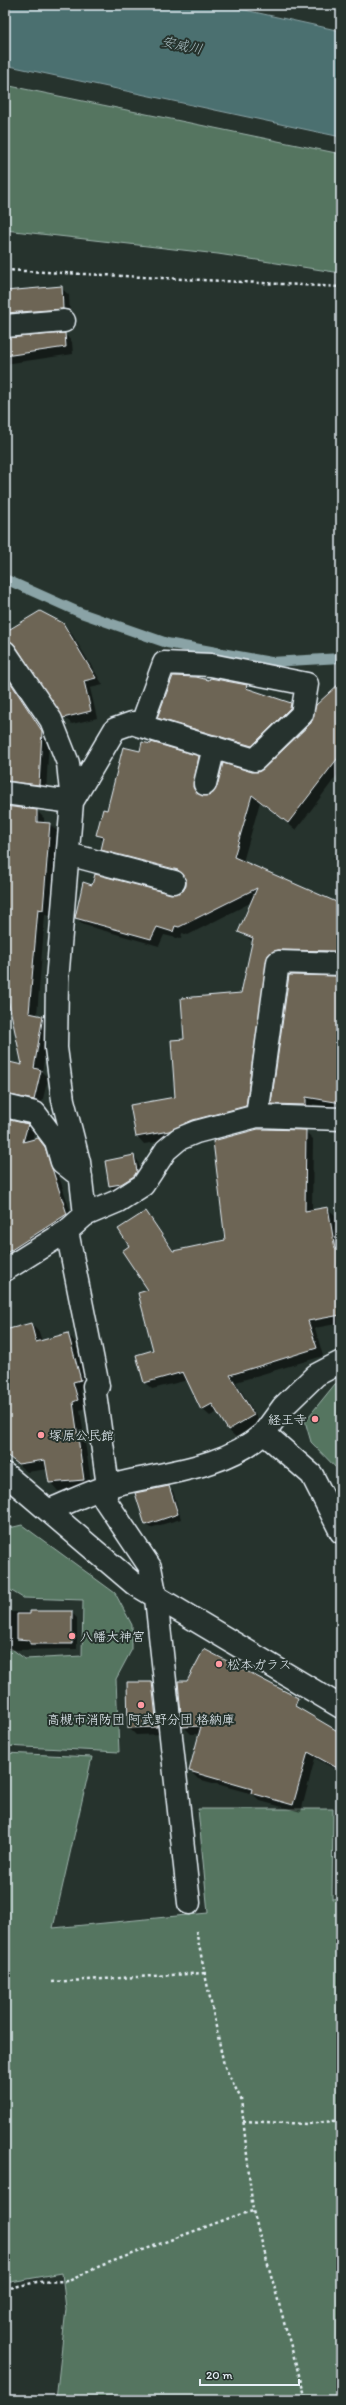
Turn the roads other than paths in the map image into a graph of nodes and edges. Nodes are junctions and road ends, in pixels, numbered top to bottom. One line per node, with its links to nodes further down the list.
1 (64, 321): 2 (street)
2 (5, 326)
3 (5, 652): 8 (street)
4 (140, 726): 5 (street); 5 (street); 8 (street)
5 (214, 747): 6 (street)
6 (205, 784)
7 (5, 793): 8 (street)
8 (72, 802): 9 (street)
9 (68, 854): 10 (street); 15 (street)
10 (174, 882)
11 (341, 964): 13 (street)
12 (5, 1106): 15 (street)
13 (257, 1116): 14 (street); 16 (street)
14 (341, 1119)
15 (81, 1177): 16 (street)
16 (85, 1215): 17 (street)
17 (67, 1231): 18 (street); 22 (street)
18 (5, 1270)
19 (341, 1362): 20 (street)
20 (264, 1433): 22 (street); 24 (street)
21 (5, 1474): 23 (street)
22 (108, 1486): 23 (street); 25 (street)
23 (50, 1510): 25 (street)
24 (341, 1532)
25 (156, 1598): 26 (street); 27 (street)
26 (341, 1707)
27 (189, 1903)

